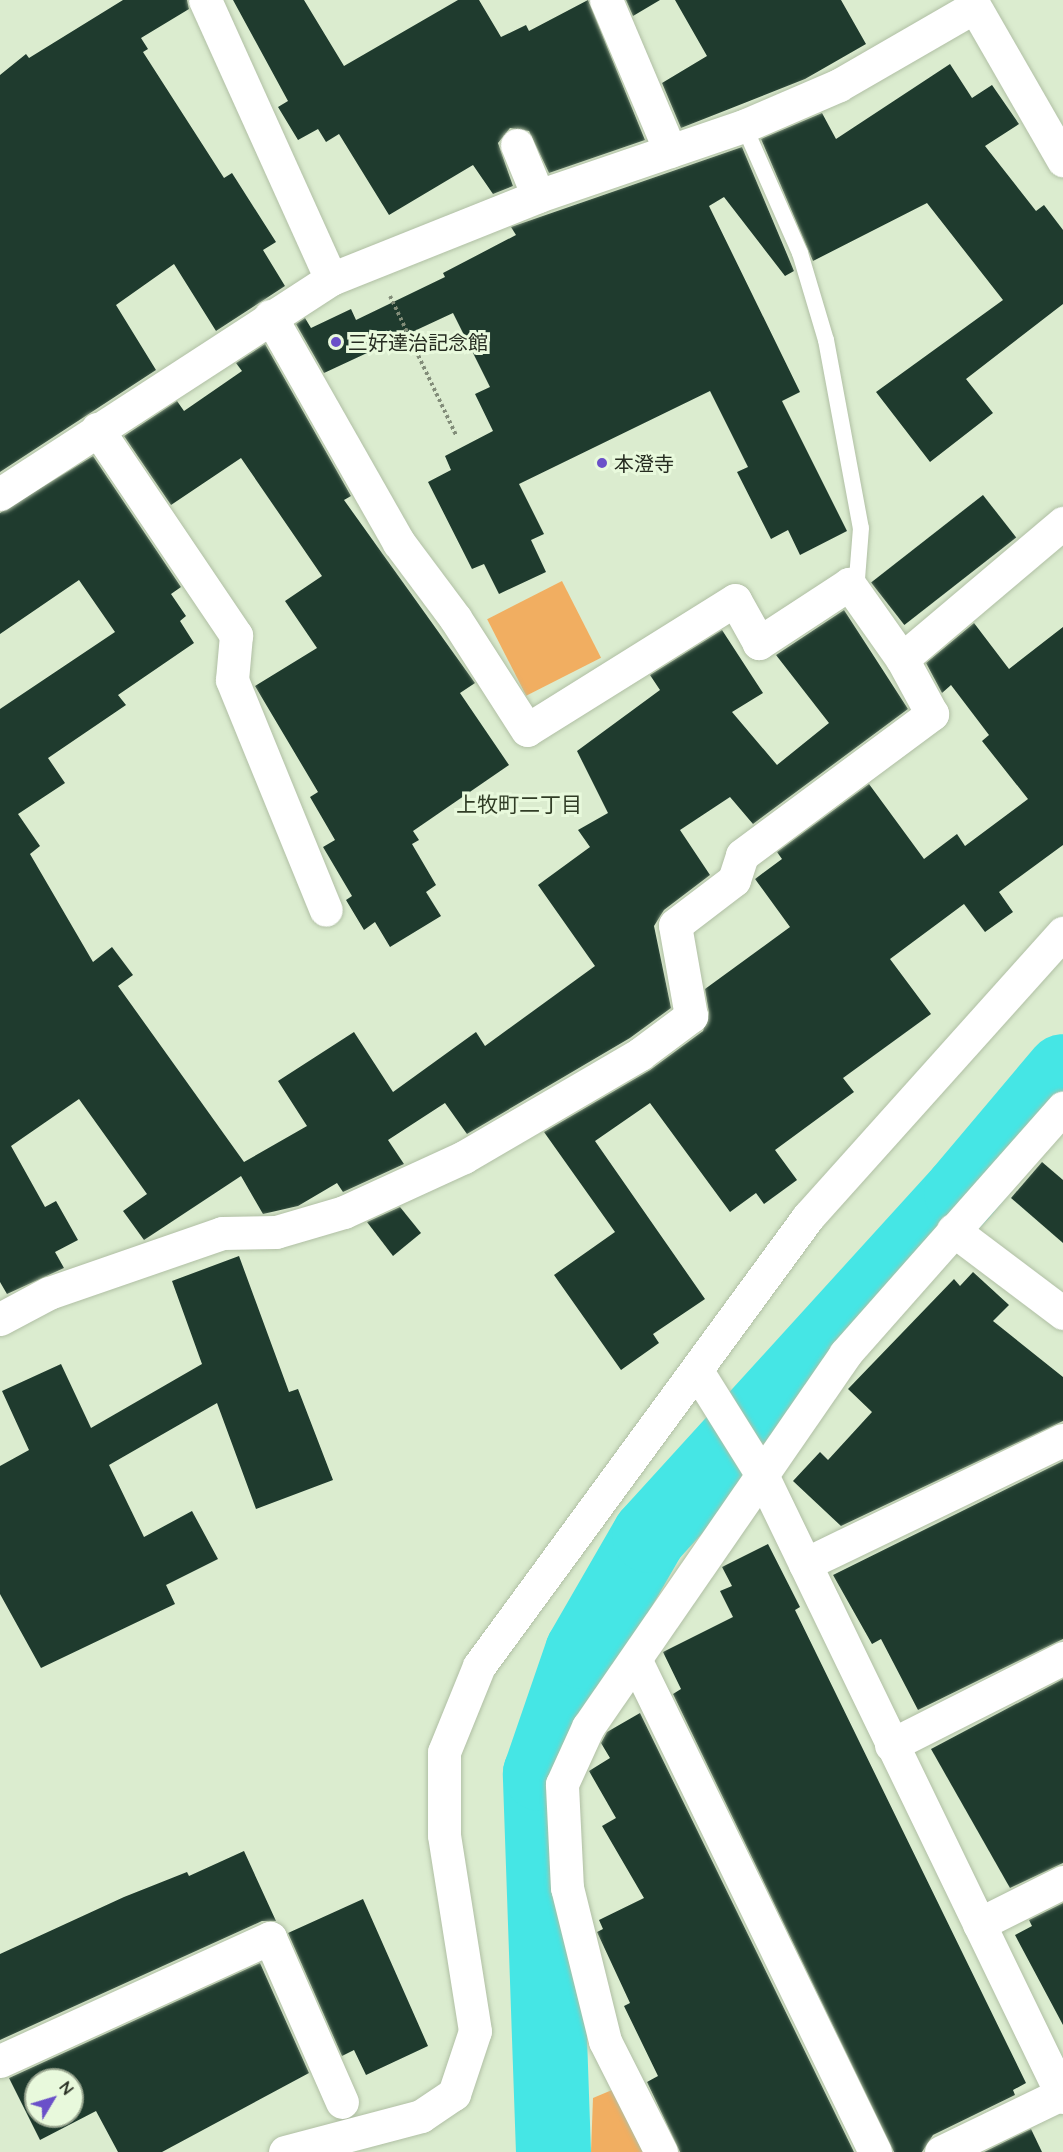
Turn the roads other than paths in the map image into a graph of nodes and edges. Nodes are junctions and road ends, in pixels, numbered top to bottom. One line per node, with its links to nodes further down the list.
1 (205, 0): 9 (street)
2 (606, 0): 6 (street)
3 (973, 4): 4 (street); 7 (street)
4 (744, 126): 6 (street); 14 (lane)
5 (517, 145): 8 (street)
6 (670, 151): 8 (street)
7 (1063, 160)
8 (537, 196): 9 (street)
9 (331, 279): 10 (street)
10 (270, 316): 11 (street); 14 (street)
11 (97, 429): 12 (street); 16 (street)
12 (0, 494)
13 (1063, 523): 15 (street)
14 (856, 594): 15 (street)
15 (902, 658): 21 (street)
16 (326, 910)
17 (1063, 933): 22 (street)
18 (1063, 1108): 19 (street)
19 (953, 1230): 20 (street); 24 (street)
20 (1063, 1313)
21 (0, 1319)
22 (697, 1371): 24 (street); 34 (street)
23 (1063, 1440): 25 (street)
24 (762, 1475): 25 (street); 27 (street)
25 (805, 1564): 28 (street)
26 (1063, 1658): 28 (street)
27 (636, 1661): 35 (street); 36 (street)
28 (891, 1745): 30 (street)
29 (1063, 1882): 30 (street)
30 (979, 1924): 32 (street)
31 (0, 2061): 33 (street)
32 (1063, 2095): 37 (street)
33 (342, 2102)
34 (285, 2152)
35 (661, 2152)
36 (875, 2152)
37 (941, 2152)

